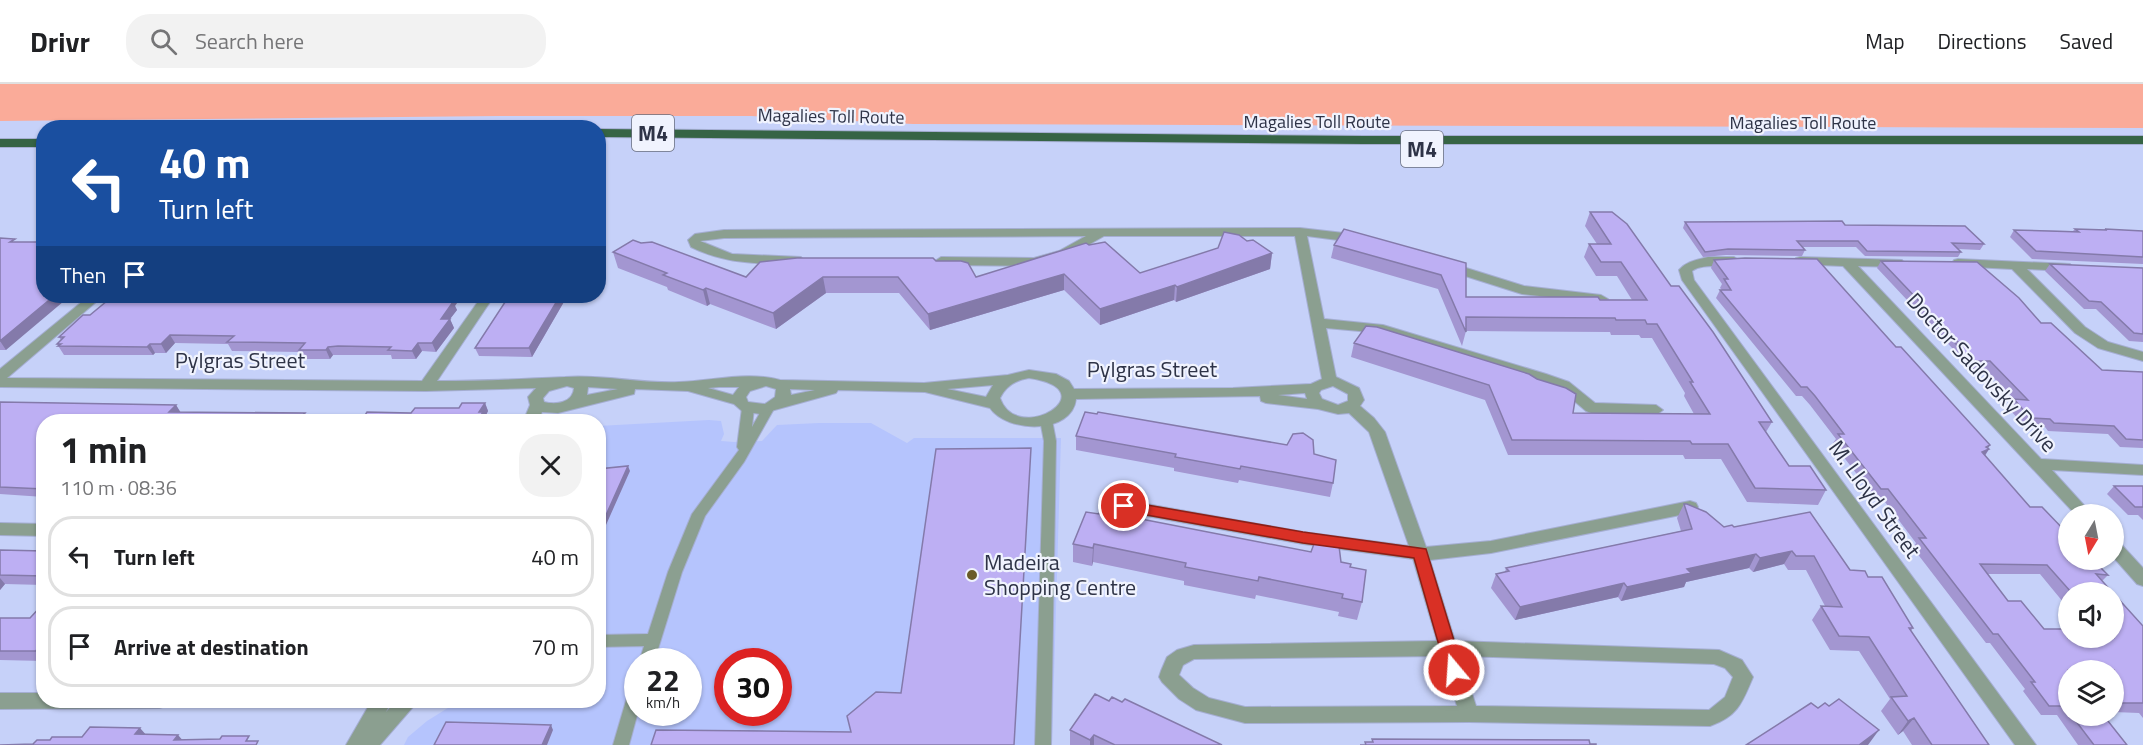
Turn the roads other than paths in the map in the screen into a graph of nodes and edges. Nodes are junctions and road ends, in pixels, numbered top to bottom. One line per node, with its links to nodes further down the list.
1 (606, 133): 4 (highway, Magalies Toll Route / M4)
2 (0, 134): 3 (highway)
3 (36, 134)
4 (2143, 140)
5 (0, 143): 6 (highway)
6 (36, 143)
7 (606, 144): 8 (highway, Magalies Toll Route / M4)
8 (2143, 148)
9 (1103, 232): 10 (street); 12 (street); 13 (street)
10 (1300, 232): 11 (street); 25 (street)
11 (1370, 241)
12 (814, 260)
13 (931, 261)
14 (1748, 261): 79 (street, M. Lloyd Street)
15 (1792, 261): 17 (street)
16 (1434, 262): 22 (street)
17 (1846, 262): 18 (street); 55 (street, Doctor Sadovsky Drive)
18 (1906, 263)
19 (1942, 263): 20 (street)
20 (2014, 264): 21 (street); 26 (street)
21 (2084, 267)
22 (1601, 299)
23 (88, 303): 27 (street)
24 (483, 303): 34 (street)
25 (1318, 323): 32 (street); 50 (street)
26 (2143, 357)
27 (0, 376)
28 (1008, 379): 39 (street); 42 (street); 45 (street)
29 (0, 382): 34 (street, Pylgras Street)
30 (565, 382): 35 (street, Pylgras Street); 36 (street, Pylgras Street); 43 (street); 47 (street)
31 (758, 382): 33 (street, Pylgras Street); 37 (street, Pylgras Street); 44 (street)
32 (1330, 382): 40 (street); 49 (street)
33 (778, 384): 38 (street); 48 (street)
34 (426, 386): 35 (street, Pylgras Street)
35 (479, 386): 43 (street, Pylgras Street)
36 (649, 386): 37 (street, Pylgras Street); 47 (street, Pylgras Street)
37 (680, 387): 44 (street, Pylgras Street)
38 (845, 387): 39 (street); 48 (street)
39 (924, 388): 45 (street)
40 (1313, 388): 41 (street, Pylgras Street); 46 (street)
41 (1233, 393): 42 (street, Pylgras Street); 46 (street, Pylgras Street)
42 (1070, 394): 53 (street)
43 (536, 403): 47 (street, Pylgras Street); 51 (street)
44 (743, 404): 48 (street); 54 (lane)
45 (995, 404): 53 (street)
46 (1321, 405): 49 (street)
47 (567, 406): 52 (street, Pylgras Street)
48 (772, 406): 54 (lane)
49 (1351, 407): 62 (street)
50 (1656, 410)
51 (533, 414)
52 (556, 414)
53 (1046, 420): 78 (lane)
54 (742, 454): 66 (lane)
55 (2038, 464): 56 (street); 57 (street, Doctor Sadovsky Drive)
56 (2143, 470)
57 (2075, 504)
58 (1124, 506): 62 (street)
59 (1690, 507): 62 (street)
60 (0, 529): 61 (street)
61 (36, 530)
62 (1420, 554): 68 (street)
63 (2124, 558): 64 (street)
64 (2143, 579)
65 (606, 640): 66 (lane)
66 (653, 640): 67 (lane)
67 (650, 648)
68 (1447, 648): 73 (street); 73 (street); 73 (street)
69 (0, 701): 70 (street)
70 (36, 701)
71 (378, 708): 75 (street)
72 (402, 708): 76 (street)
73 (1469, 714)
74 (627, 726): 77 (lane)
75 (356, 745)
76 (367, 745)
77 (621, 745)
78 (1043, 745)
79 (2026, 745)

